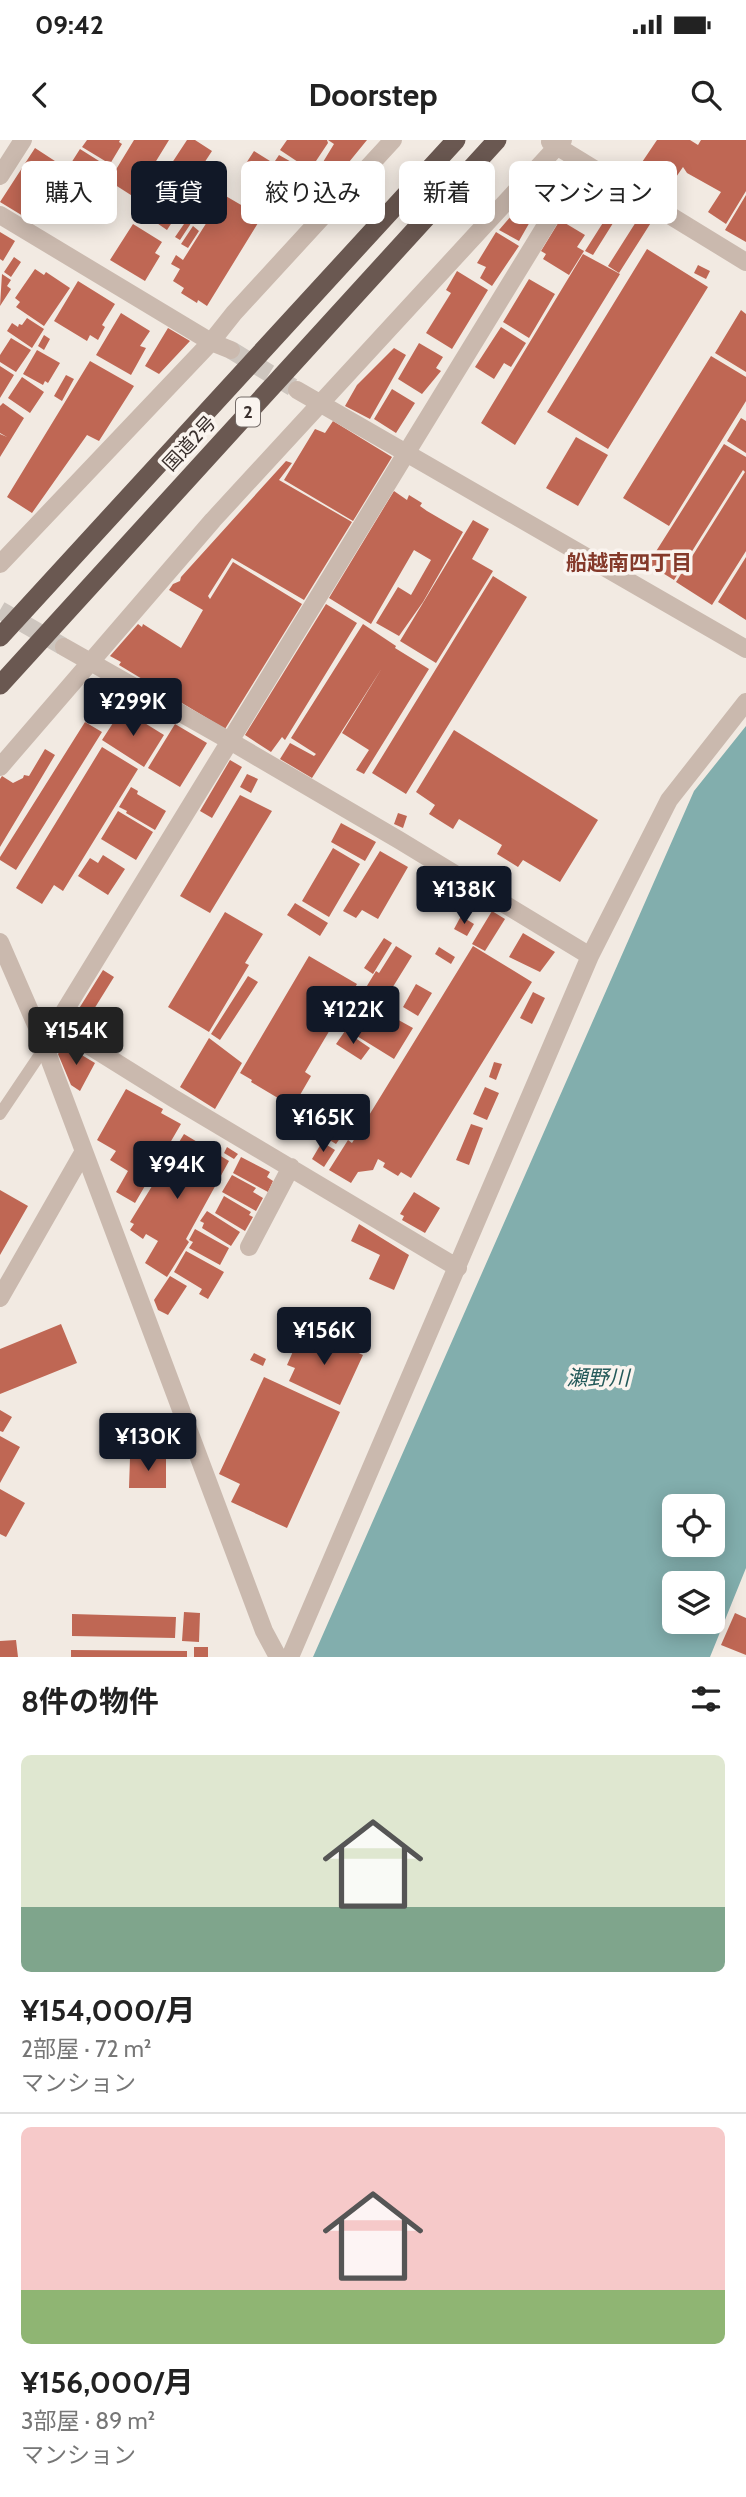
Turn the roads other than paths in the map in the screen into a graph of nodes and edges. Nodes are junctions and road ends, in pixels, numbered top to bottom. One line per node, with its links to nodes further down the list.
1 (23, 140): 7 (street)
2 (393, 140): 12 (street)
3 (456, 140): 18 (highway, 国道2号 / 2)
4 (498, 140): 22 (highway, 国道2号 / 2)
5 (555, 142): 6 (street); 15 (street)
6 (581, 161)
7 (0, 176)
8 (0, 215): 12 (street)
9 (677, 220): 11 (street)
10 (547, 224): 16 (street)
11 (746, 262)
12 (211, 342): 13 (street); 17 (street)
13 (231, 349)
14 (297, 390): 15 (street)
15 (320, 403): 16 (street); 21 (street)
16 (408, 454): 20 (street); 24 (street)
17 (0, 564)
18 (0, 637)
19 (64, 647): 21 (street)
20 (746, 649)
21 (90, 663): 24 (street); 25 (street)
22 (0, 685)
23 (746, 702): 27 (street)
24 (230, 741): 27 (street); 28 (street)
25 (0, 767)
26 (0, 942): 29 (street)
27 (590, 956): 34 (street)
28 (56, 1025): 29 (street); 32 (street)
29 (42, 1040): 30 (lane); 31 (street)
30 (0, 1114)
31 (84, 1151): 35 (street); 36 (street)
32 (291, 1167): 33 (street); 34 (street)
33 (249, 1247)
34 (458, 1268): 37 (street)
35 (0, 1298)
36 (278, 1657)
37 (290, 1657)

